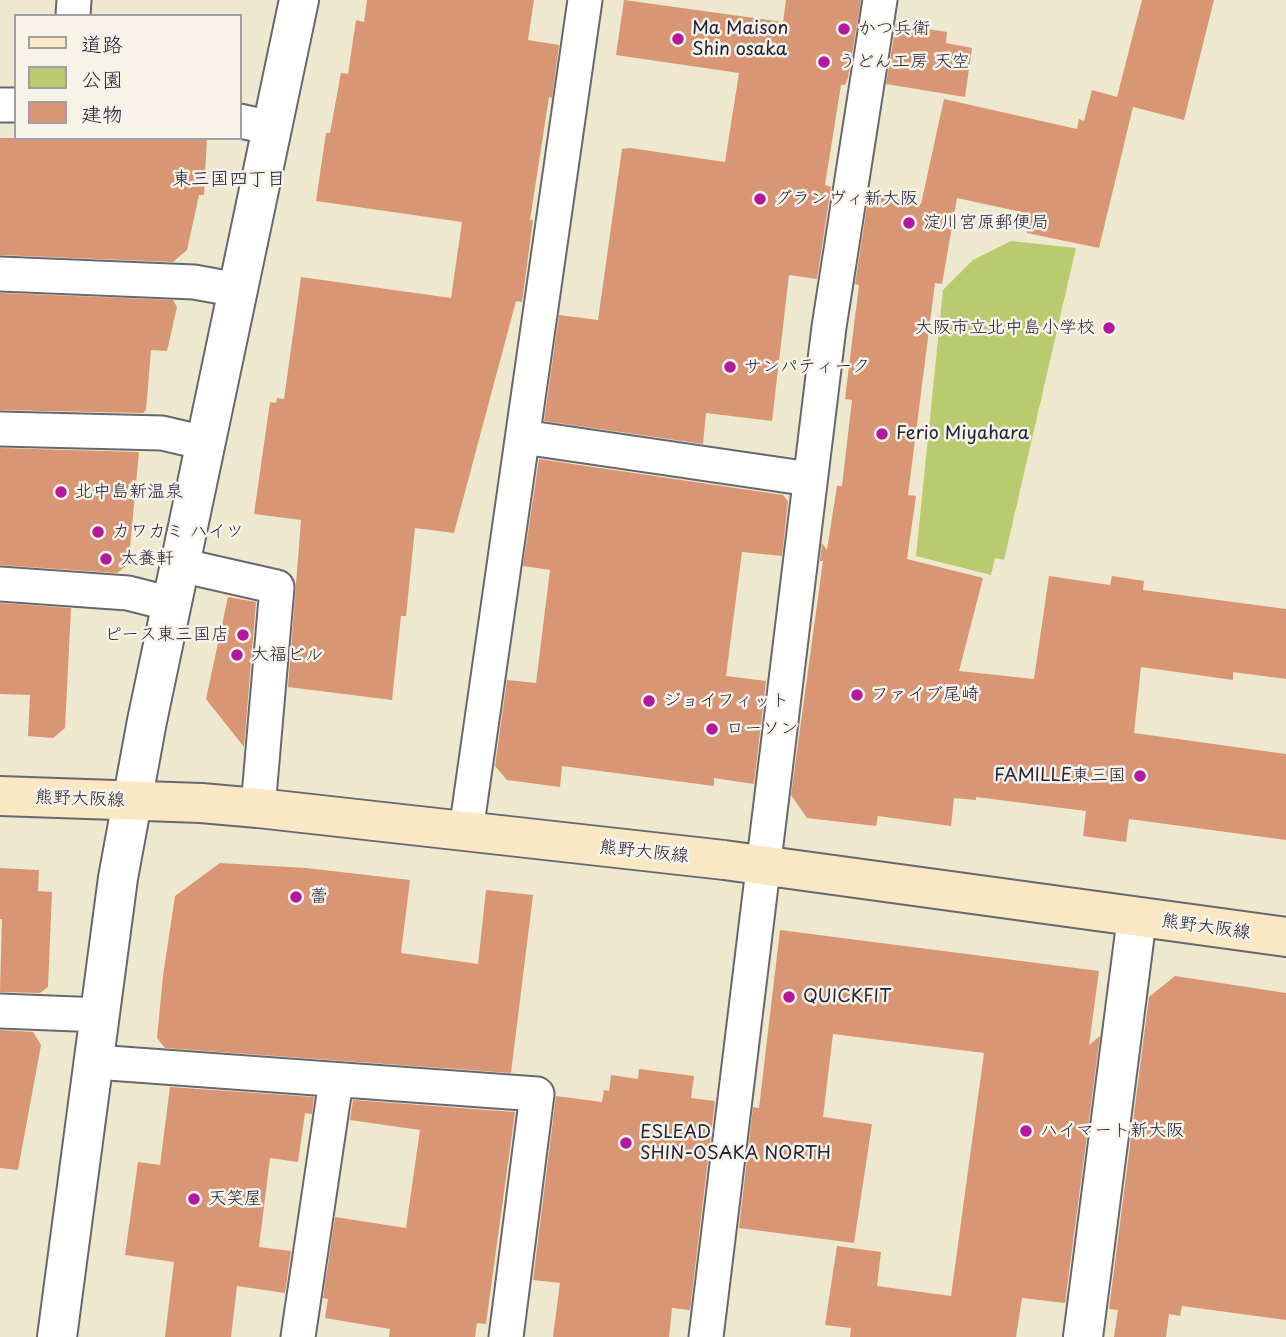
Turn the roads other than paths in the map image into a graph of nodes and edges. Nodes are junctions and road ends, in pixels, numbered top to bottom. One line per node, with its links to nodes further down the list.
1 (299, 0): 4 (street)
2 (585, 0): 8 (street)
3 (880, 0): 10 (street)
4 (256, 124): 6 (street)
5 (0, 274): 6 (street)
6 (238, 290): 9 (street)
7 (0, 429): 9 (street)
8 (523, 437): 10 (street); 17 (street)
9 (205, 443): 11 (street)
10 (810, 479): 18 (street)
11 (180, 565): 13 (street); 16 (street)
12 (0, 584): 13 (street)
13 (171, 604): 15 (street)
14 (0, 796): 15 (main road, 熊野大阪線)
15 (133, 801): 16 (main road, 熊野大阪線); 22 (street)
16 (258, 808): 17 (main road, 熊野大阪線)
17 (466, 831): 18 (main road, 熊野大阪線)
18 (762, 866): 19 (main road, 熊野大阪線); 28 (street)
19 (1137, 917): 20 (main road, 熊野大阪線); 29 (street)
20 (1286, 937)
21 (0, 1011): 22 (street)
22 (101, 1015): 23 (street)
23 (94, 1062): 24 (street); 25 (street)
24 (336, 1081): 26 (street); 27 (street)
25 (57, 1337)
26 (298, 1337)
27 (506, 1337)
28 (706, 1337)
29 (1083, 1337)

